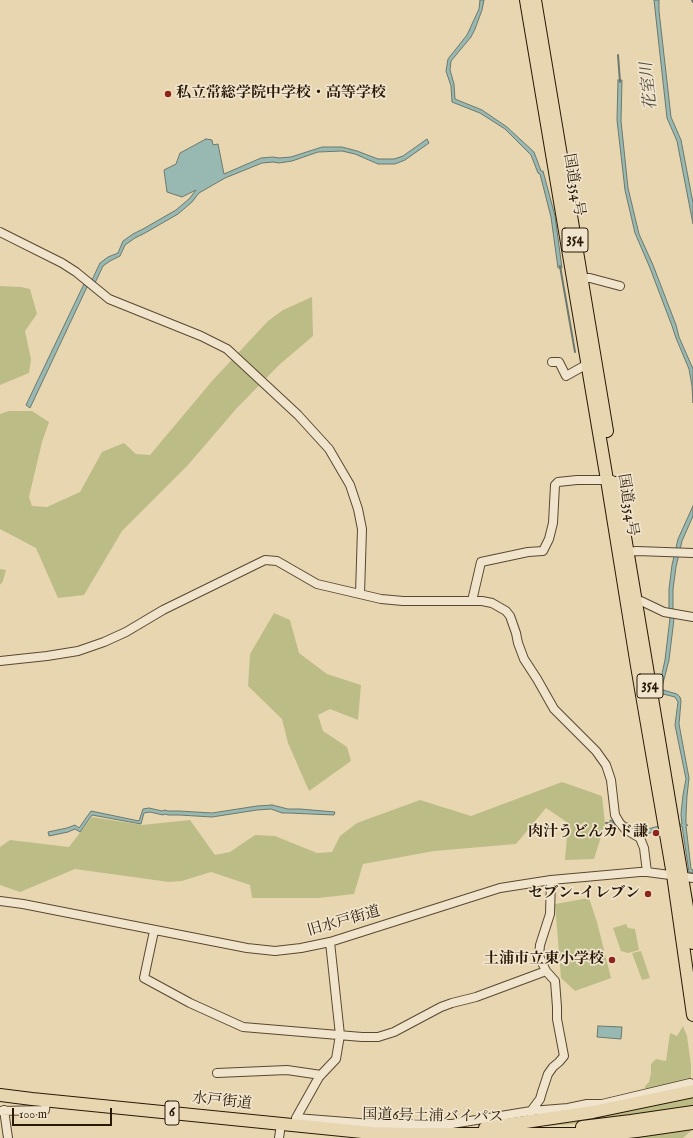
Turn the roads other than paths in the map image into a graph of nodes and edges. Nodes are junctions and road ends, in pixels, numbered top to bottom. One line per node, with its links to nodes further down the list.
1 (526, 0): 4 (highway, 国道354号 / 354)
2 (535, 0): 4 (highway, 国道354号 / 354)
3 (0, 232): 11 (street)
4 (577, 278): 5 (street); 7 (highway, 国道354号 / 354)
5 (620, 286)
6 (552, 362): 7 (street)
7 (591, 362): 8 (highway, 国道354号 / 354)
8 (611, 480): 9 (highway, 国道354号 / 354); 12 (street)
9 (623, 552): 10 (street); 13 (highway, 国道354号 / 354)
10 (693, 553)
11 (360, 594): 12 (street); 15 (street)
12 (472, 601): 16 (street)
13 (631, 602): 14 (street); 17 (highway, 国道354号 / 354)
14 (693, 617)
15 (0, 660)
16 (648, 872): 17 (street, 旧水戸街道); 18 (street, 旧水戸街道)
17 (683, 876): 22 (highway, 国道354号 / 354); 24 (highway, 国道354号 / 354)
18 (551, 880): 21 (street, 旧水戸街道); 23 (street)
19 (0, 901): 20 (street, 旧水戸街道)
20 (154, 931): 21 (street, 旧水戸街道); 25 (street)
21 (330, 942): 25 (street)
22 (693, 943)
23 (546, 971): 25 (street); 33 (street)
24 (693, 1015)
25 (340, 1035): 27 (street)
26 (217, 1073): 27 (street)
27 (321, 1075): 34 (street)
28 (692, 1087): 33 (street); 38 (highway)
29 (0, 1095): 30 (highway, 水戸街道 / 6)
30 (46, 1101): 31 (street); 36 (highway, 水戸街道 / 6)
31 (2, 1110): 40 (street)
32 (693, 1112): 39 (highway, 国道6号土浦バイパス / 6)
33 (531, 1114): 34 (street)
34 (296, 1122): 36 (highway, 水戸街道 / 6); 37 (highway, 水戸街道 / 6)
35 (693, 1123): 39 (highway, 国道6号土浦バイパス / 6)
36 (281, 1124): 41 (street)
37 (345, 1130): 38 (highway, 国道6号土浦バイパス / 6); 42 (highway)
38 (450, 1134): 39 (highway, 国道6号土浦バイパス / 6)
39 (521, 1134)
40 (8, 1138)
41 (279, 1138)
42 (361, 1138)

